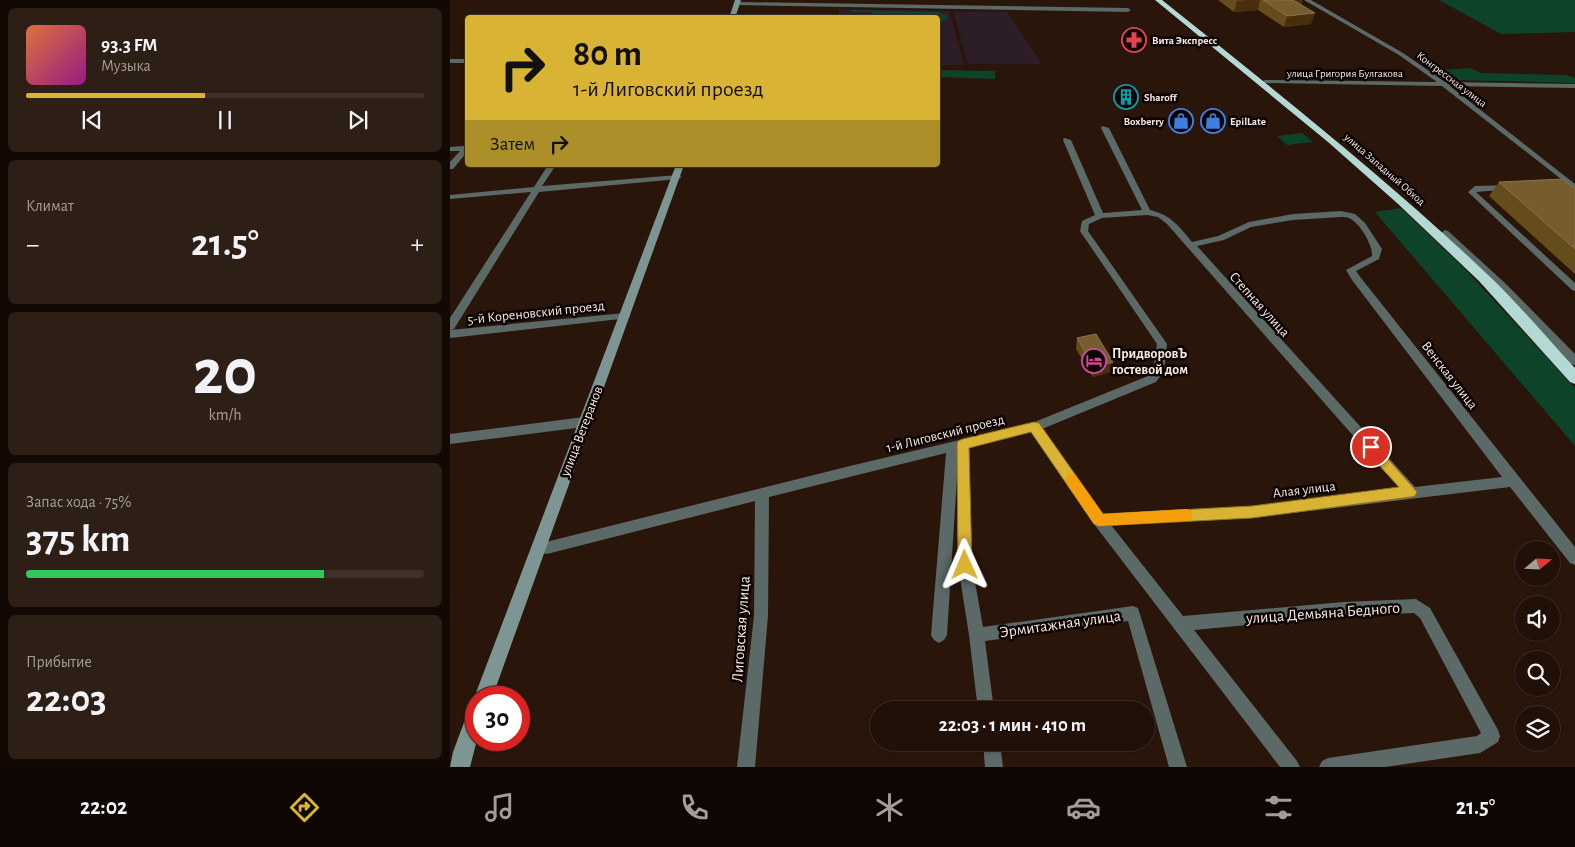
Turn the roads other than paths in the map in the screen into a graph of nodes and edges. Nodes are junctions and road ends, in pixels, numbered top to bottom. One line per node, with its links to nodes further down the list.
1 (1158, 0): 39 (highway, улица Западный Обход)
2 (1164, 0): 13 (highway, улица Западный Обход)
3 (1307, 0): 14 (street, Конгрессная улица)
4 (738, 1): 5 (street); 8 (street)
5 (783, 2): 6 (street)
6 (899, 3): 7 (street)
7 (1128, 10)
8 (734, 15)
9 (450, 61): 10 (street)
10 (459, 61): 11 (street); 12 (street)
11 (465, 61)
12 (450, 70)
13 (1265, 82): 14 (street, улица Григория Булгакова); 31 (highway, улица Западный Обход)
14 (1442, 83): 15 (street, улица Григория Булгакова); 26 (street, Конгрессная улица)
15 (1575, 86)
16 (1105, 128): 29 (street)
17 (1067, 140): 30 (street)
18 (465, 147): 19 (street)
19 (450, 149)
20 (465, 149): 21 (street)
21 (450, 167)
22 (551, 167): 27 (street)
23 (679, 171): 27 (street); 34 (street, улица Ветеранов); 48 (street, улица Ветеранов)
24 (1552, 186): 26 (street)
25 (1523, 187): 33 (street)
26 (1573, 187)
27 (534, 190): 28 (street); 35 (street)
28 (450, 197)
29 (1148, 212): 30 (street); 32 (street, Степная улица)
30 (1100, 216): 41 (street, 1-й Лиговский проезд)
31 (1445, 233): 37 (street); 38 (highway, улица Западный Обход)
32 (1189, 245): 44 (street, Венская улица); 45 (street, Степная улица)
33 (1575, 288)
34 (625, 316): 36 (street, 5-й Кореновский проезд); 40 (street, улица Ветеранов)
35 (450, 326)
36 (450, 334)
37 (1575, 361)
38 (1575, 367)
39 (1575, 378)
40 (584, 422): 42 (street); 53 (street, улица Ветеранов)
41 (1034, 427): 43 (street, 1-й Лиговский проезд); 47 (street)
42 (450, 439)
43 (958, 445): 46 (street, 1-й Лиговский проезд); 51 (street); 52 (street)
44 (1513, 481): 45 (street, Алая улица); 49 (street, Венская улица)
45 (1411, 492): 47 (street, Алая улица)
46 (762, 493): 48 (street, 1-й Лиговский проезд); 60 (street, Лиговская улица)
47 (1099, 520): 50 (street)
48 (546, 548): 54 (street, улица Ветеранов)
49 (1575, 558)
50 (1180, 624): 63 (street); 64 (street, улица Демьяна Бедного)
51 (940, 635)
52 (977, 635): 55 (street); 62 (street, Эрмитажная улица)
53 (487, 686)
54 (494, 686)
55 (985, 701)
56 (465, 746): 59 (street)
57 (468, 751): 59 (street)
58 (992, 751): 61 (street)
59 (461, 767)
60 (746, 767)
61 (994, 767)
62 (1178, 767)
63 (1291, 767)
64 (1328, 767)

